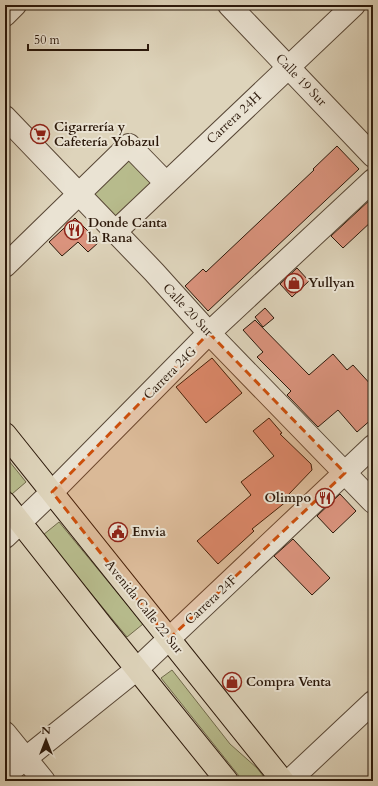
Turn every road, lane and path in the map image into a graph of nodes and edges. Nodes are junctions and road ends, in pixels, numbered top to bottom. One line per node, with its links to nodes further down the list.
1 (15, 5): 4 (street)
2 (229, 5): 5 (street, Calle 19 Sur)
3 (354, 5): 5 (street, Carrera 24H)
4 (5, 15)
5 (288, 67): 7 (street, Calle 19 Sur); 9 (street, Carrera 24H)
6 (5, 117): 10 (street, Calle 20 Sur)
7 (373, 156)
8 (373, 180): 13 (street, Carrera 24G)
9 (166, 183): 10 (street); 11 (street, Carrera 24H)
10 (79, 194): 11 (street, Calle 20 Sur); 12 (street)
11 (115, 232): 13 (street, Calle 20 Sur)
12 (5, 266)
13 (209, 333): 16 (street, Calle 20 Sur); 17 (street, Carrera 24G)
14 (5, 434): 17 (main road, Avenida Calle 22 Sur)
15 (373, 446): 16 (street, Carrera 24F)
16 (345, 473): 18 (street, Calle 20 Sur); 21 (street, Carrera 24F)
17 (52, 492): 20 (street, Carrera 24G); 21 (main road, Avenida Calle 22 Sur)
18 (373, 502)
19 (5, 503): 20 (main road)
20 (13, 529): 22 (main road)
21 (169, 639): 22 (street, Carrera 24F); 29 (main road, Avenida Calle 22 Sur)
22 (137, 669): 25 (street, Carrera 24F); 28 (main road)
23 (373, 702): 30 (street)
24 (5, 733): 25 (street)
25 (25, 759): 26 (street, Carrera 24F); 27 (street)
26 (5, 775)
27 (44, 781)
28 (227, 781)
29 (283, 781)
30 (289, 781)

